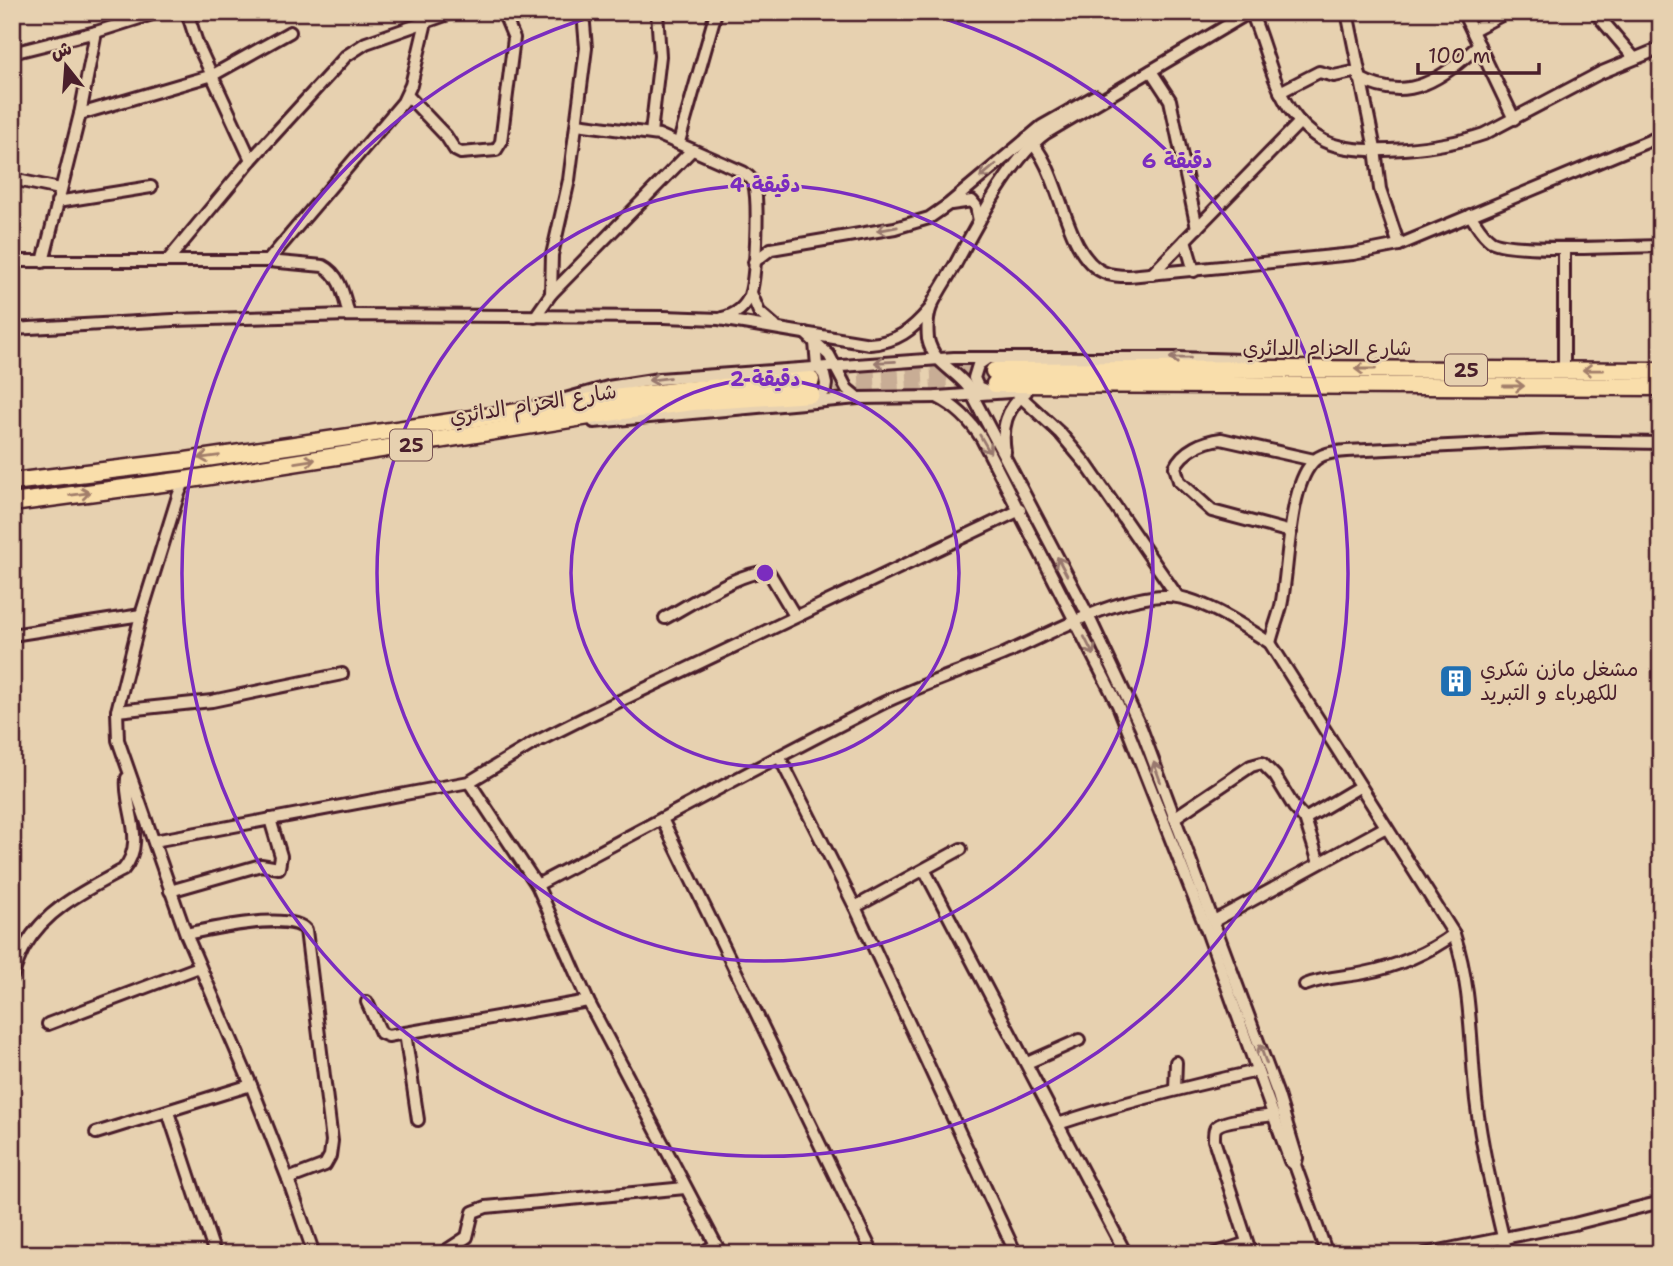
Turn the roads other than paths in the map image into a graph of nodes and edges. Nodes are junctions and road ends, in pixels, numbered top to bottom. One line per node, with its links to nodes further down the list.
1 (159, 12): 16 (street)
2 (187, 12): 24 (street)
3 (454, 12): 14 (street)
4 (503, 12): 26 (street)
5 (583, 12): 30 (street)
6 (657, 12): 31 (street)
7 (716, 12): 34 (street)
8 (1240, 12): 33 (street)
9 (1251, 12): 22 (street); 25 (street)
10 (1347, 12): 23 (street)
11 (1463, 12): 15 (street)
12 (1507, 12): 15 (street)
13 (1595, 12): 21 (street)
14 (426, 22): 26 (street); 37 (street)
15 (1473, 30): 18 (street)
16 (96, 32): 20 (street); 27 (street)
17 (290, 32): 24 (street)
18 (1479, 45): 23 (street); 28 (street)
19 (1661, 48): 21 (street)
20 (12, 53)
21 (1634, 58): 28 (street)
22 (1151, 71): 33 (street); 46 (street)
23 (1359, 74): 25 (street); 35 (street)
24 (213, 75): 27 (street); 37 (street)
25 (1280, 92): 29 (street)
26 (407, 95): 54 (street)
27 (80, 114): 40 (street)
28 (1514, 119): 35 (street)
29 (1300, 122): 35 (street); 46 (street)
30 (577, 124): 31 (street); 60 (street)
31 (651, 133): 34 (street)
32 (1661, 136): 43 (street)
33 (1030, 141): 42 (street, one-way to 42); 44 (street); 58 (street)
34 (679, 142): 36 (street)
35 (1375, 149): 48 (street)
36 (692, 150): 45 (street); 60 (street)
37 (251, 160): 52 (street)
38 (12, 178): 40 (street)
39 (151, 187): 41 (street)
40 (60, 189): 41 (street)
41 (57, 202): 55 (street)
42 (949, 204): 44 (street); 51 (street, one-way to 51)
43 (1470, 215): 48 (street); 50 (street)
44 (979, 221): 61 (street)
45 (755, 227): 51 (street); 56 (street)
46 (1197, 228): 47 (street)
47 (1185, 240): 57 (street); 58 (street)
48 (1399, 245): 57 (street)
49 (1661, 246): 50 (street)
50 (1564, 248): 73 (street)
51 (771, 250): 56 (street)
52 (169, 260): 54 (street); 55 (street)
53 (12, 261): 55 (street)
54 (268, 261): 62 (street)
55 (43, 262)
56 (754, 262): 59 (street)
57 (1194, 271): 58 (street)
58 (1152, 274)
59 (751, 293): 64 (street); 66 (street)
60 (551, 294): 63 (street)
61 (931, 307): 67 (street); 68 (street)
62 (349, 315): 63 (street); 65 (street)
63 (535, 317): 64 (street)
64 (719, 319): 66 (street)
65 (12, 329)
66 (779, 329): 67 (street)
67 (805, 333): 69 (street)
68 (929, 340): 70 (street); 71 (street)
69 (814, 342): 72 (street); 77 (street)
70 (954, 358): 71 (street); 75 (street)
71 (936, 359): 72 (street, one-way to 72); 79 (street)
72 (835, 365): 77 (street); 82 (street)
73 (1564, 370): 74 (highway, شارع الحزام الدائري / 25, one-way to 73); 76 (highway, شارع الحزام الدائري / 25, one-way to 76)
74 (1661, 371)
75 (992, 376): 76 (highway, شارع الحزام الدائري / 25); 76 (street, one-way to 75); 79 (street); 80 (street)
76 (1273, 376): 78 (highway, شارع الحزام الدائري / 25, one-way to 78); 80 (street)
77 (813, 385): 82 (street); 86 (highway, شارع الحزام الدائري / 25, one-way to 77); 87 (highway, شارع الحزام الدائري / 25, one-way to 87)
78 (1661, 387)
79 (971, 394): 81 (street); 85 (street)
80 (1023, 394): 85 (street); 92 (street)
81 (937, 397): 82 (street); 88 (street, one-way to 88)
82 (858, 398)
83 (1661, 443): 84 (street)
84 (1314, 460): 91 (street); 91 (street)
85 (1006, 462): 88 (street)
86 (185, 480): 89 (highway, شارع الحزام الدائري / 25, one-way to 86); 93 (street)
87 (12, 482)
88 (1016, 491): 90 (street); 94 (street, one-way to 88)
89 (12, 503)
90 (1020, 510): 95 (street); 97 (street)
91 (1292, 532): 99 (street)
92 (1178, 597): 94 (street); 99 (street)
93 (141, 615): 98 (street); 101 (street)
94 (1088, 615): 97 (street); 106 (street, one-way to 94)
95 (796, 616): 96 (street); 104 (street)
96 (665, 618)
97 (1076, 620): 102 (street); 131 (street, one-way to 131)
98 (12, 635)
99 (1270, 643): 105 (street)
100 (342, 674): 101 (street)
101 (117, 712): 103 (street)
102 (780, 758): 108 (street); 117 (street)
103 (128, 772): 111 (street); 122 (street)
104 (469, 782): 107 (street); 115 (street)
105 (1359, 787): 109 (street); 110 (street)
106 (1174, 818): 109 (street); 118 (street)
107 (270, 819): 111 (street); 116 (street)
108 (662, 819): 115 (street); 151 (street)
109 (1305, 819): 113 (street)
110 (1386, 827): 113 (street); 120 (street)
111 (155, 841): 116 (street)
112 (961, 849): 114 (street)
113 (1319, 863): 118 (street)
114 (925, 871): 117 (street); 130 (street)
115 (537, 885): 124 (street)
116 (170, 891): 119 (street)
117 (855, 907): 152 (street)
118 (1214, 921): 139 (street, one-way to 118)
119 (186, 934): 121 (street); 140 (street)
120 (1454, 934): 123 (street); 143 (street)
121 (199, 967): 126 (street); 132 (street)
122 (12, 977)
123 (1305, 985)
124 (588, 1001): 127 (street); 141 (street)
125 (367, 1002): 127 (street)
126 (48, 1024)
127 (405, 1033): 136 (street)
128 (1079, 1040): 130 (street)
129 (1175, 1062): 133 (street)
130 (1027, 1063): 137 (street)
131 (1257, 1071): 133 (street); 135 (street)
132 (251, 1085): 134 (street); 140 (street)
133 (1175, 1090): 137 (street)
134 (169, 1112): 138 (street); 147 (street)
135 (1274, 1115): 139 (street); 144 (street)
136 (418, 1120)
137 (1058, 1124): 153 (street)
138 (96, 1133)
139 (1295, 1165): 155 (street)
140 (288, 1179): 148 (street)
141 (685, 1188): 145 (street); 149 (street)
142 (1661, 1202): 143 (street)
143 (1503, 1237): 146 (street); 156 (street)
144 (1249, 1248): 154 (street)
145 (719, 1249): 150 (street)
146 (1431, 1253)
147 (215, 1254)
148 (314, 1254)
149 (441, 1254)
150 (699, 1254)
151 (873, 1254)
152 (1016, 1254)
153 (1126, 1254)
154 (1213, 1254)
155 (1327, 1254)
156 (1507, 1254)

